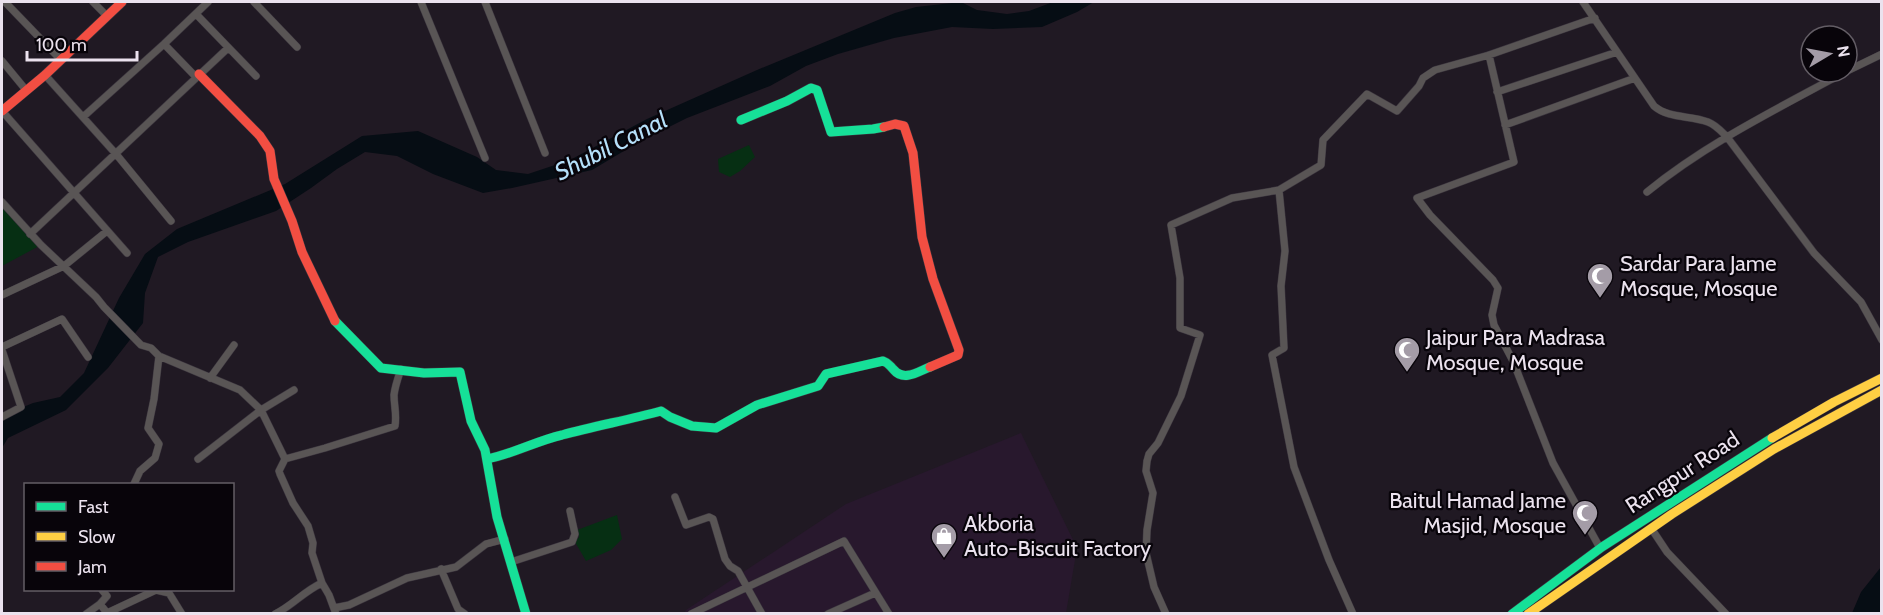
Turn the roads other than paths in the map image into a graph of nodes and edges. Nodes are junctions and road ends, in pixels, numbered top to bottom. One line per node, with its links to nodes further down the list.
1 (5, 2): 18 (street)
2 (93, 2): 10 (street)
3 (122, 2): 10 (main road)
4 (208, 2): 9 (street)
5 (254, 2): 13 (street)
6 (421, 2): 35 (street)
7 (485, 2): 33 (street)
8 (1583, 2): 11 (street)
9 (196, 14): 12 (street); 14 (street)
10 (107, 16): 18 (main road)
11 (1594, 18): 15 (street); 17 (street)
12 (164, 44): 22 (street); 29 (street)
13 (297, 47)
14 (228, 48): 22 (street); 23 (street)
15 (1617, 52): 24 (street); 27 (street)
16 (1881, 54): 20 (street)
17 (1489, 55): 27 (street); 36 (street)
18 (61, 60): 21 (main road)
19 (2, 61): 26 (street)
20 (1859, 65)
21 (45, 75): 26 (main road); 29 (street)
22 (198, 75): 34 (street); 51 (main road)
23 (256, 76)
24 (1635, 78): 31 (street); 32 (street)
25 (1824, 84): 32 (street)
26 (26, 90): 28 (main road)
27 (1497, 92): 31 (street)
28 (2, 111): 38 (street)
29 (83, 117): 34 (street)
30 (741, 120): 60 (main road)
31 (1505, 125): 66 (street)
32 (1726, 137): 37 (street); 46 (street)
33 (546, 153)
34 (116, 154): 38 (street); 40 (street)
35 (485, 158)
36 (1279, 190): 86 (street); 87 (street)
37 (1647, 192)
38 (74, 193): 41 (street); 42 (street)
39 (2, 202): 42 (street)
40 (171, 221)
41 (107, 231): 43 (street); 44 (street)
42 (30, 234): 44 (street)
43 (126, 253)
44 (64, 266): 45 (street); 49 (street)
45 (2, 295)
46 (1881, 340)
47 (234, 345): 52 (street)
48 (2, 349): 50 (street); 57 (street)
49 (159, 356): 52 (street); 61 (street)
50 (88, 357)
51 (400, 369): 59 (street); 60 (main road)
52 (210, 378): 56 (street)
53 (1881, 378): 66 (main road, Rangpur Road)
54 (294, 390): 56 (street)
55 (1881, 390): 64 (main road, Rangpur Road)
56 (261, 410): 58 (street); 59 (street)
57 (2, 417)
58 (198, 459)
59 (285, 459): 69 (street)
60 (487, 459): 65 (main road)
61 (134, 483)
62 (675, 497): 70 (street)
63 (570, 511): 67 (street)
64 (1651, 528): 89 (main road, Rangpur Road); 90 (street)
65 (505, 539): 67 (main road); 68 (street)
66 (1600, 548): 88 (main road, Rangpur Road)
67 (511, 562): 81 (main road)
68 (441, 569): 76 (street); 80 (street)
69 (322, 583): 76 (street); 79 (street)
70 (746, 588): 74 (street); 82 (street); 83 (street)
71 (103, 591): 75 (street)
72 (154, 591): 75 (street)
73 (160, 591): 78 (street)
74 (875, 593): 84 (street); 85 (street)
75 (100, 604): 77 (street)
76 (335, 611)
77 (87, 614)
78 (182, 614)
79 (275, 614)
80 (465, 614)
81 (526, 614)
82 (691, 614)
83 (762, 614)
84 (828, 614)
85 (889, 614)
86 (1166, 614)
87 (1353, 614)
88 (1512, 614)
89 (1528, 614)
90 (1726, 614)

